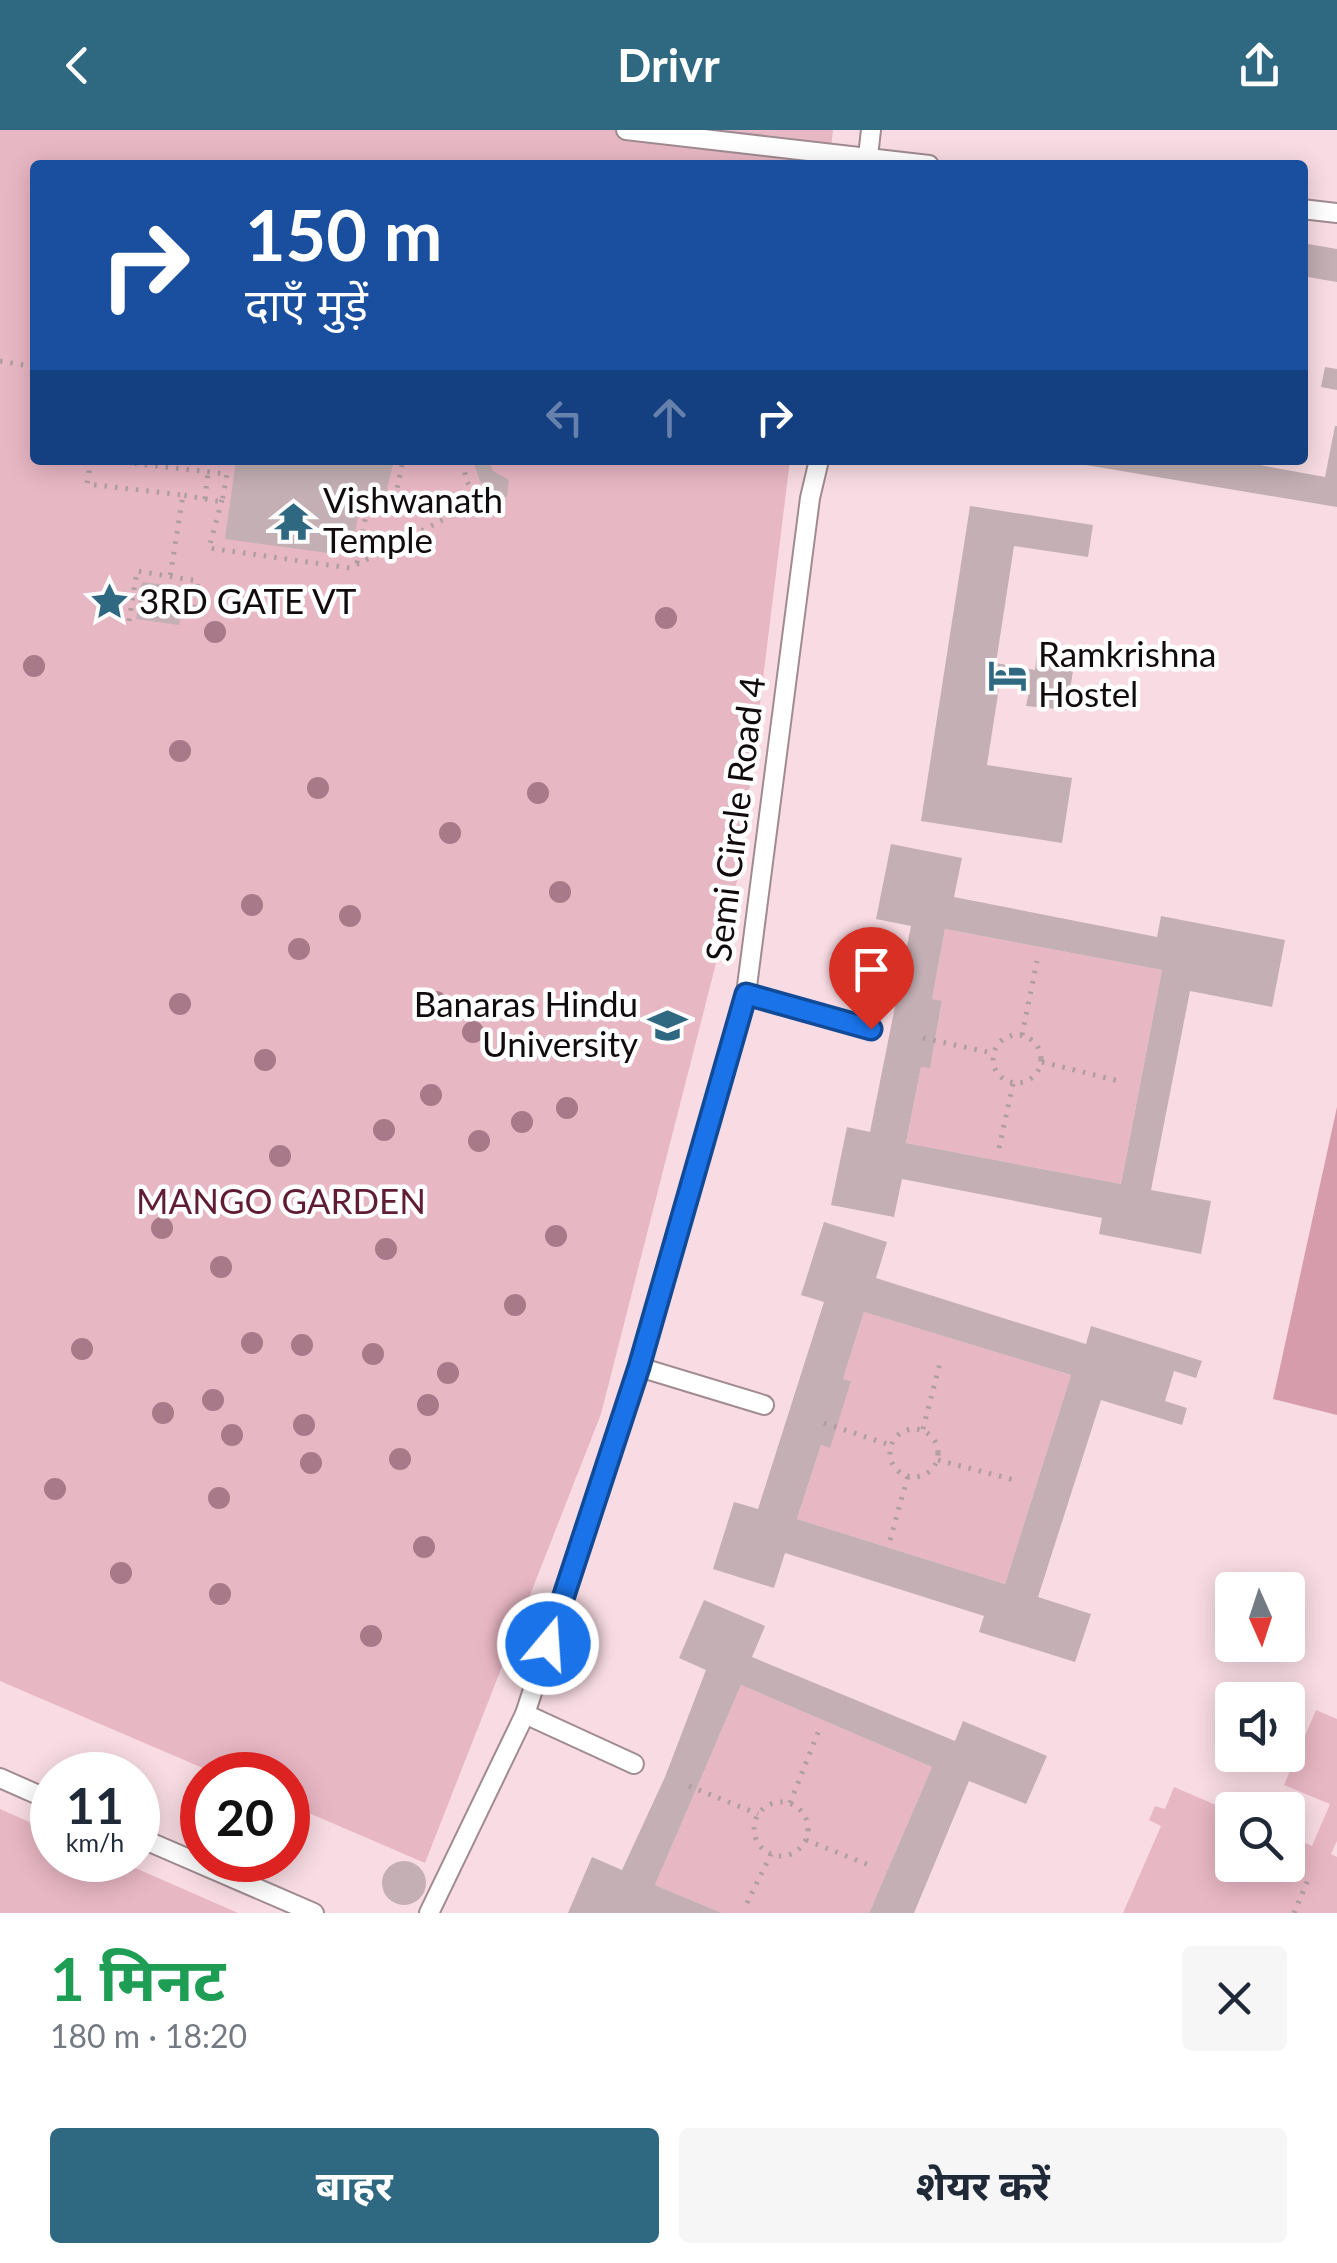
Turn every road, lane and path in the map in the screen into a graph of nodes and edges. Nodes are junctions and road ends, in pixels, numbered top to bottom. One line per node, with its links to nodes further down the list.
1 (626, 130): 3 (lane)
2 (870, 130): 4 (lane)
3 (859, 160)
4 (867, 160)
5 (1308, 210): 6 (lane)
6 (1337, 214)
7 (0, 361): 8 (path)
8 (30, 366)
9 (90, 465): 15 (path)
10 (147, 465): 14 (path)
11 (402, 465): 18 (path)
12 (464, 465): 18 (path)
13 (818, 465): 23 (lane, Semi Circle Road 4)
14 (208, 472): 16 (path); 17 (path)
15 (183, 495): 16 (path); 19 (path)
16 (206, 499): 17 (path)
17 (222, 500): 18 (path)
18 (358, 563)
19 (170, 577): 20 (path); 21 (path)
20 (129, 621)
21 (193, 624)
22 (1037, 960): 25 (path)
23 (746, 994): 24 (lane); 33 (lane, Semi Circle Road 4)
24 (871, 1029)
25 (1022, 1035): 27 (path); 28 (path)
26 (923, 1038): 27 (path)
27 (992, 1053): 30 (path)
28 (1042, 1062): 29 (path); 30 (path)
29 (1123, 1082)
30 (1013, 1084): 31 (path)
31 (999, 1148)
32 (941, 1358): 36 (path)
33 (639, 1367): 34 (lane); 42 (lane, Semi Circle Road 4)
34 (764, 1405)
35 (824, 1423): 37 (path)
36 (923, 1429): 37 (path); 38 (path)
37 (890, 1445): 39 (path)
38 (938, 1460): 39 (path); 40 (path)
39 (908, 1476): 41 (path)
40 (1014, 1480)
41 (890, 1540)
42 (524, 1714): 44 (lane); 57 (lane, Semi Circle Road 4)
43 (819, 1730): 48 (path)
44 (634, 1764)
45 (0, 1778): 47 (lane)
46 (690, 1786): 49 (path)
47 (30, 1791)
48 (790, 1804): 49 (path); 50 (path)
49 (758, 1814): 52 (path)
50 (806, 1840): 52 (path); 53 (path)
51 (160, 1846): 56 (lane)
52 (771, 1854): 55 (path)
53 (874, 1867)
54 (1308, 1880): 58 (path)
55 (747, 1902)
56 (314, 1913)
57 (429, 1913)
58 (1294, 1913)

